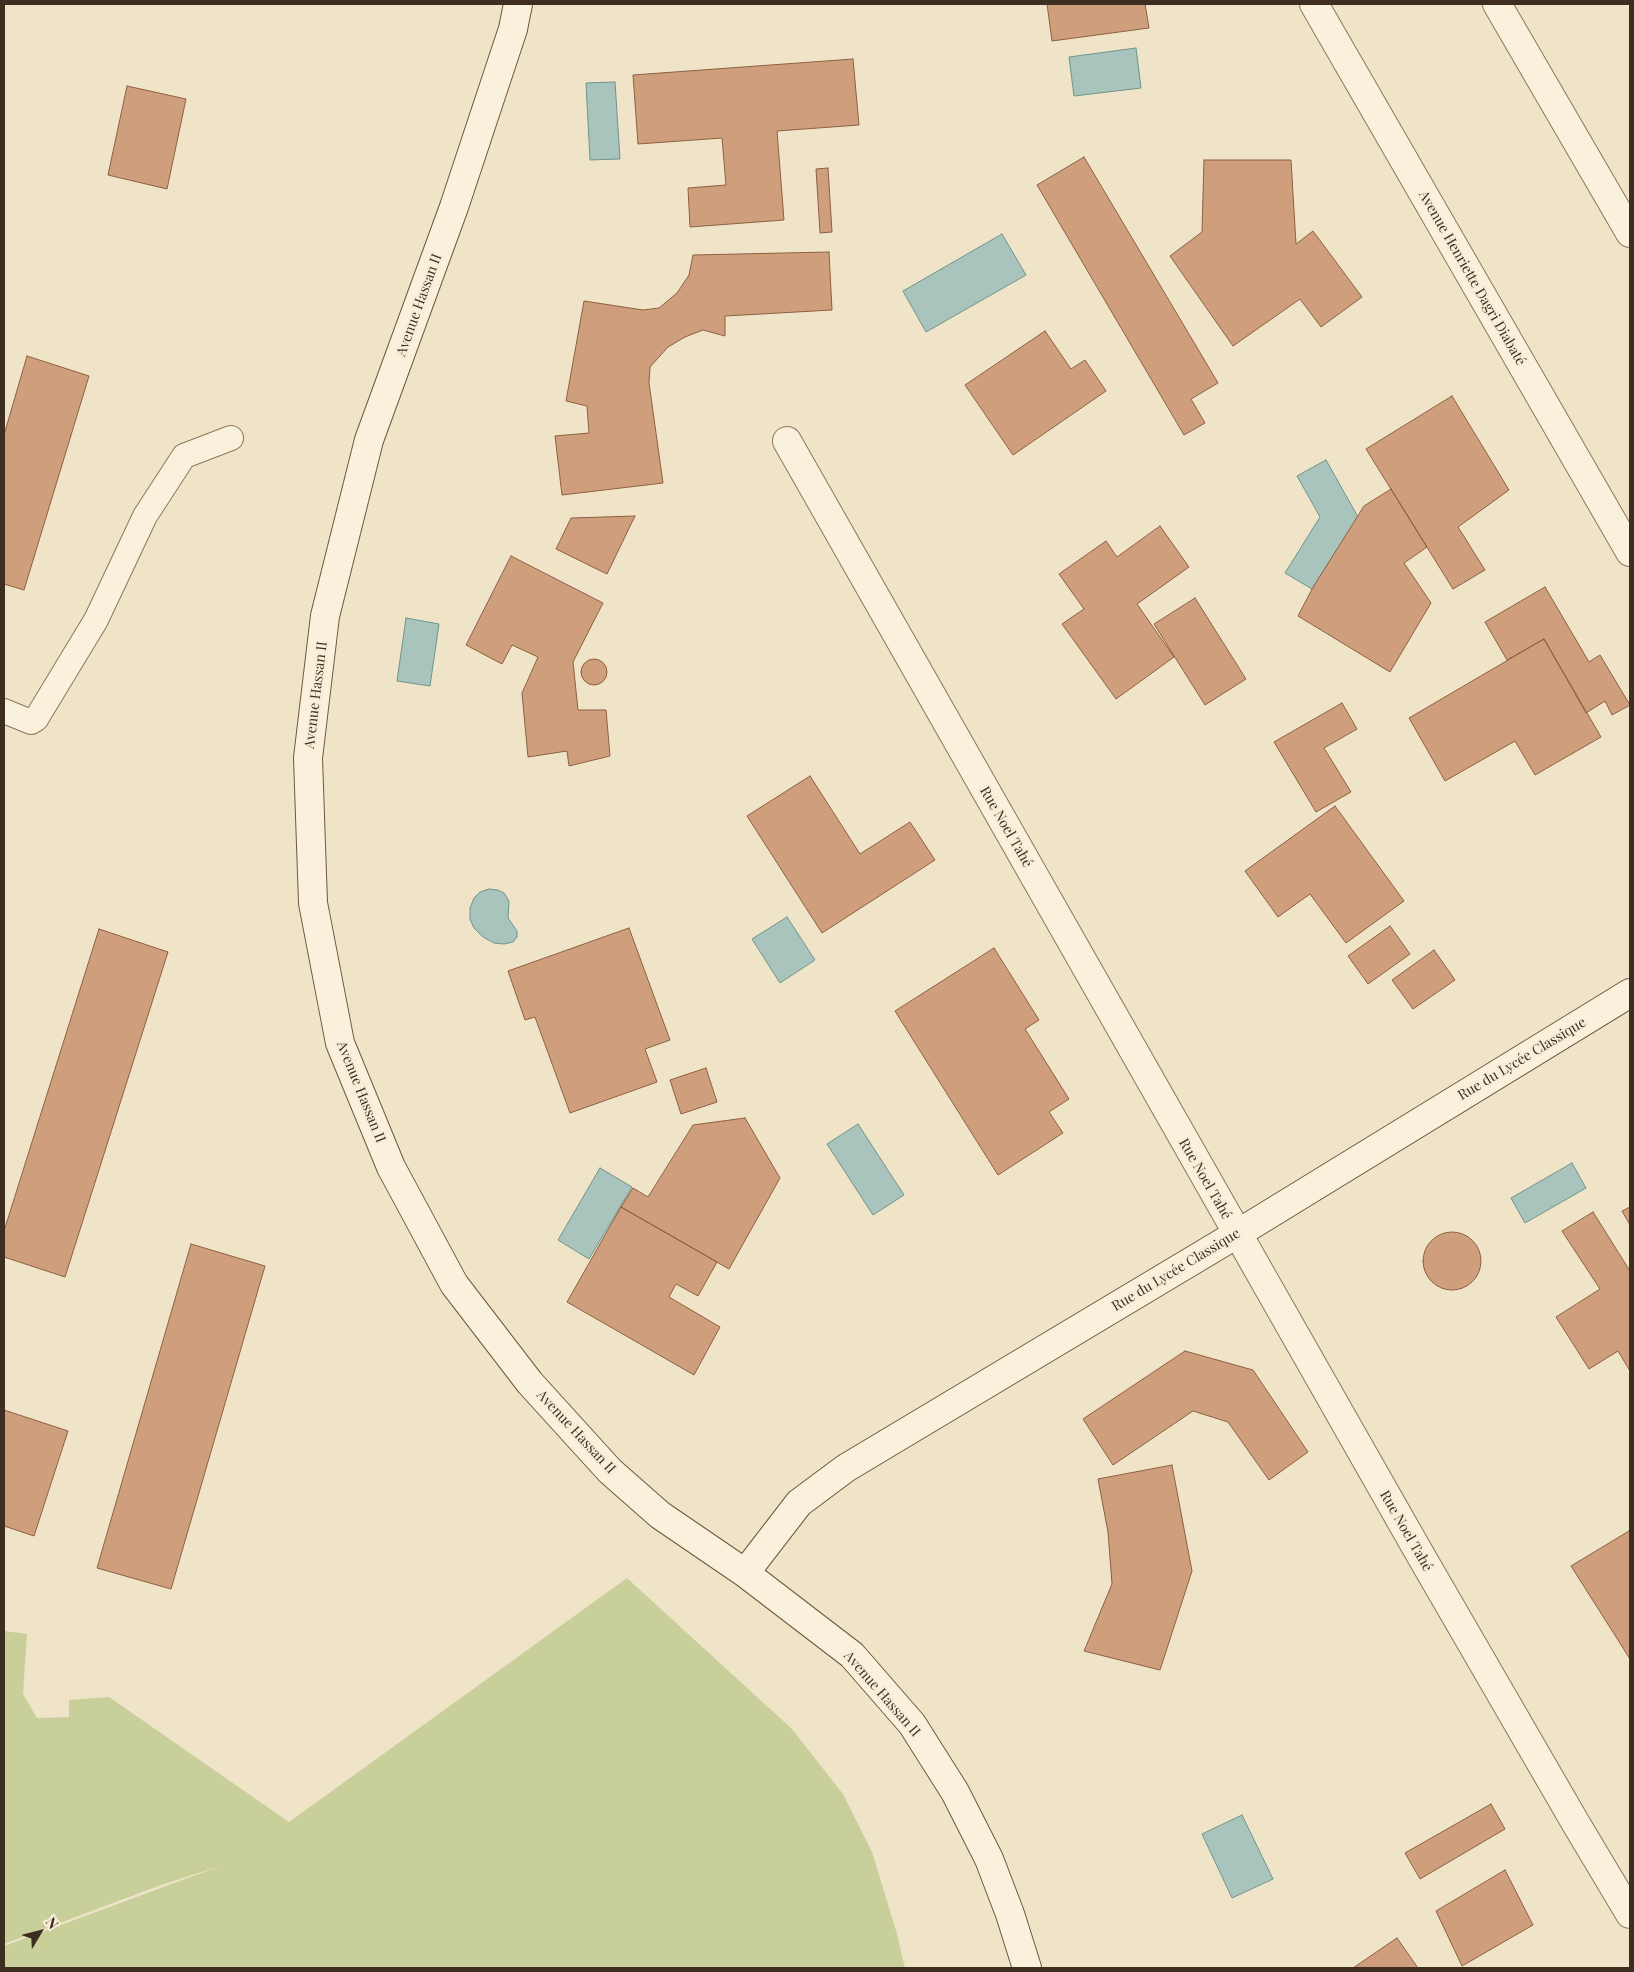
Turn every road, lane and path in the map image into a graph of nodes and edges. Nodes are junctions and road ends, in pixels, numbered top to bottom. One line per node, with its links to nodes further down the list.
1 (518, 4): 11 (street, Avenue Hassan II)
2 (1314, 4): 7 (street, Avenue Henriette Dagri Diabaté)
3 (1497, 4): 4 (street)
4 (1630, 232)
5 (231, 438): 8 (lane)
6 (787, 441): 10 (street, Rue Noel Tahé)
7 (1630, 552)
8 (4, 711)
9 (1630, 993): 10 (street, Rue du Lycée Classique)
10 (1236, 1234): 11 (street, Rue du Lycée Classique); 13 (street, Rue Noel Tahé)
11 (745, 1573): 12 (street, Avenue Hassan II)
12 (1010, 1914): 14 (street, Avenue Hassan II); 15 (street, Avenue Hassan II)
13 (1630, 1914)
14 (1016, 1968)
15 (1027, 1968)

